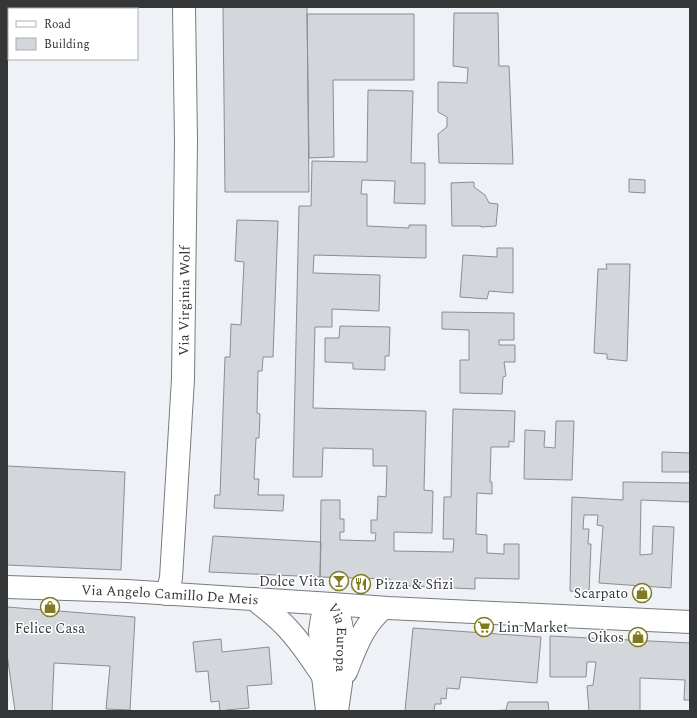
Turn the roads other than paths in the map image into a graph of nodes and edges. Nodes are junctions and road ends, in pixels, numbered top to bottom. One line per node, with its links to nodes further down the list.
1 (184, 7): 3 (main road, Via Virginia Wolf)
2 (7, 587): 3 (main road, Via Angelo Camillo De Meis)
3 (168, 594): 4 (main road, Via Angelo Camillo De Meis)
4 (254, 599): 5 (main road, Via Angelo Camillo De Meis); 8 (main road)
5 (332, 604): 6 (main road, Via Angelo Camillo De Meis); 8 (main road, Via Europa)
6 (382, 608): 7 (main road, Via Angelo Camillo De Meis); 8 (main road)
7 (690, 622)
8 (332, 680): 9 (main road, Via Europa); 10 (main road, Via Europa)
9 (328, 711)
10 (337, 711)

